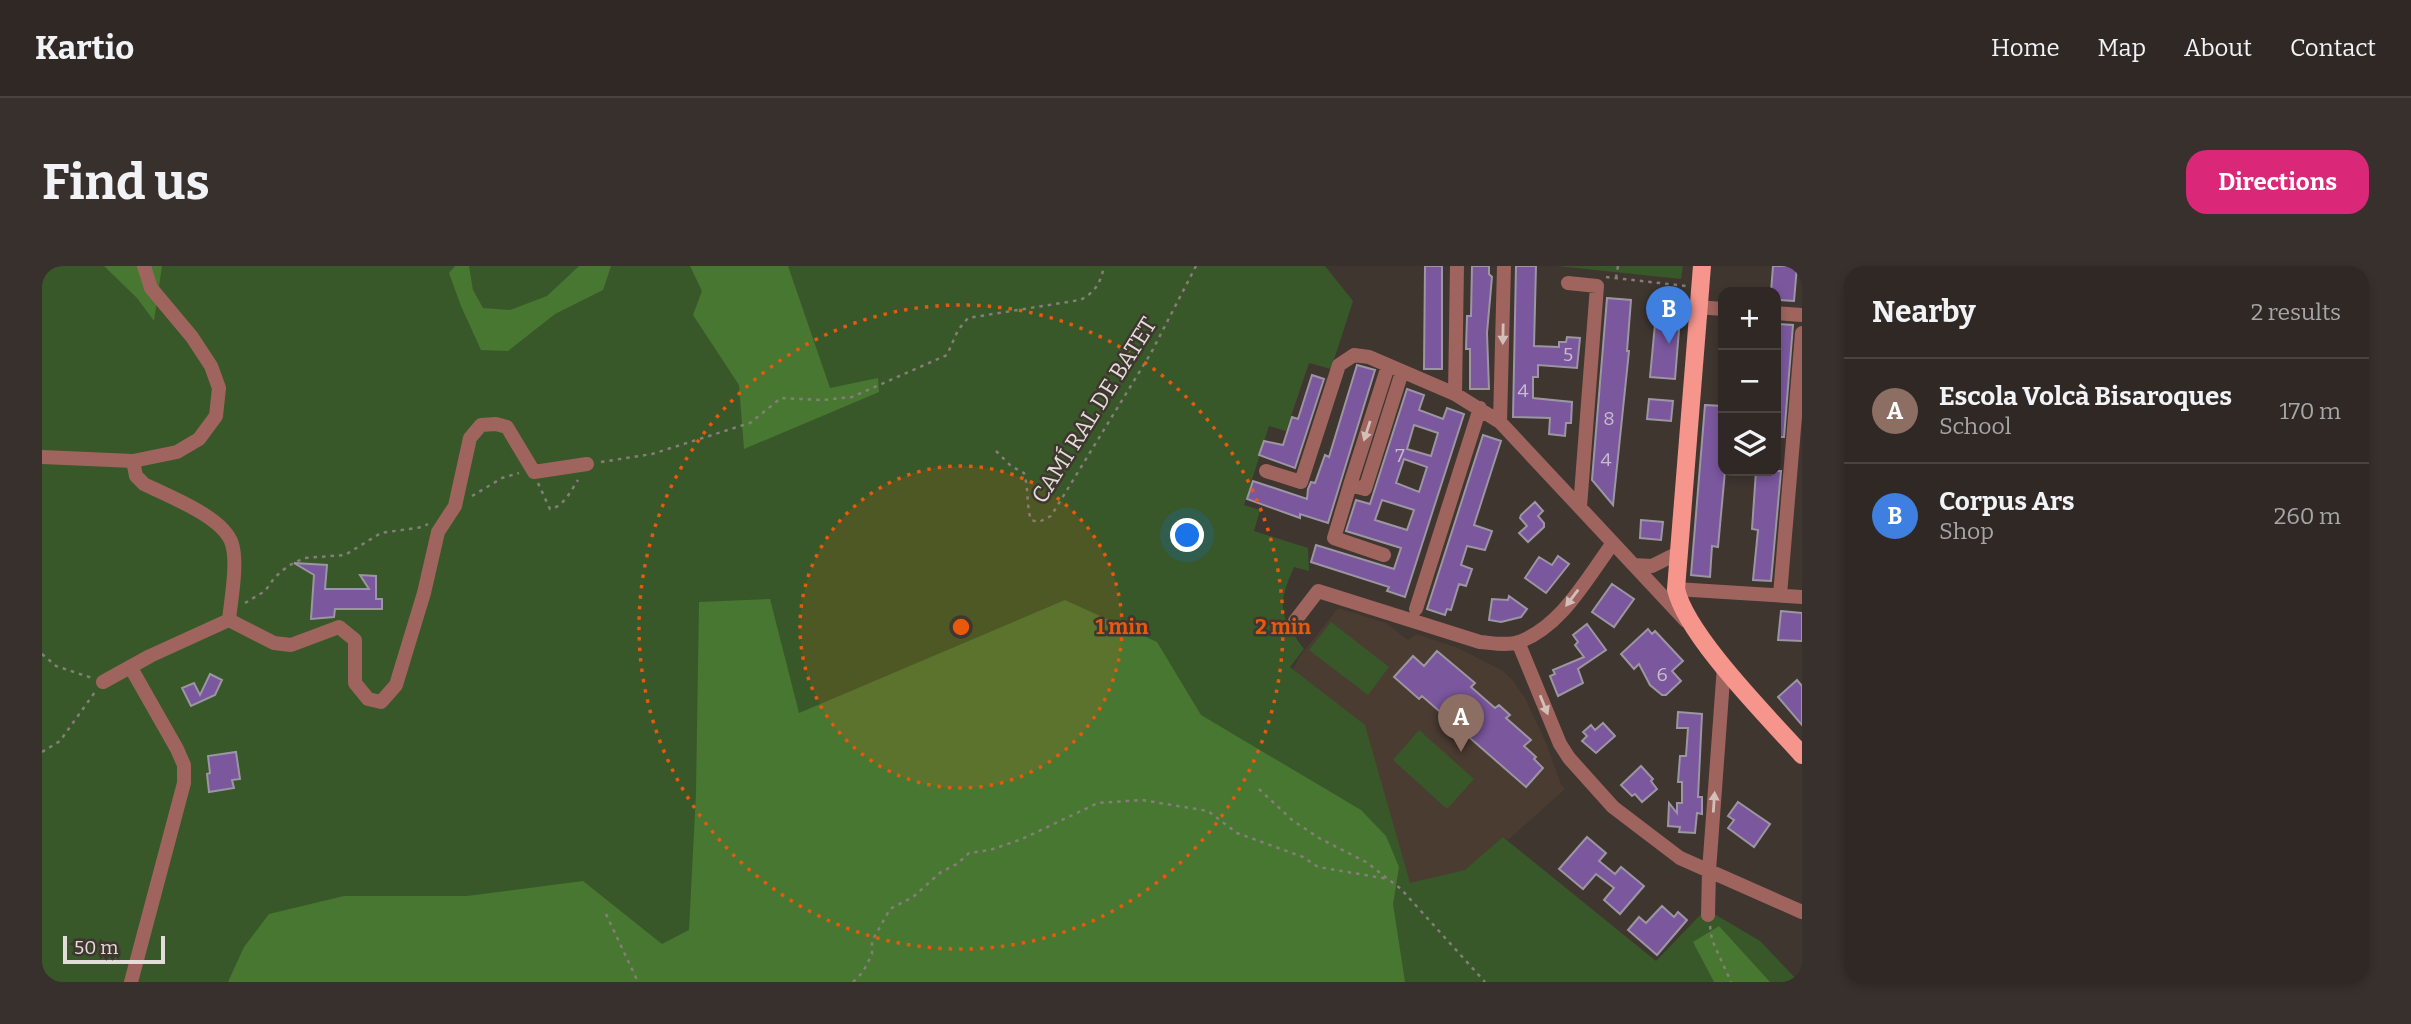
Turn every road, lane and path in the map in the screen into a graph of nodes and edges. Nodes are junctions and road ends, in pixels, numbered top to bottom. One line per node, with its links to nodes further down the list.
1 (144, 266): 24 (street)
2 (1104, 266): 25 (path)
3 (1196, 266): 22 (path, CAMÍ RAL DE BATET)
4 (1457, 266): 19 (street)
5 (1504, 266): 21 (street, one-way to 21)
6 (1618, 266): 8 (path)
7 (1702, 266): 11 (main road)
8 (1616, 278): 10 (path); 11 (path)
9 (1567, 283): 10 (street)
10 (1597, 286): 30 (street)
11 (1700, 287): 12 (main road)
12 (1697, 307): 13 (street); 33 (main road)
13 (1718, 309)
14 (1781, 313): 15 (street)
15 (1802, 315)
16 (1802, 333): 37 (street)
17 (1388, 366): 18 (street); 26 (street); 28 (street, one-way to 28)
18 (1402, 372): 19 (street); 28 (street)
19 (1455, 394): 20 (street)
20 (1480, 408): 21 (street); 39 (street)
21 (1500, 422): 30 (street)
22 (996, 451)
23 (42, 457): 24 (street)
24 (133, 461): 40 (street)
25 (583, 465): 27 (street); 27 (path)
26 (1266, 471)
27 (534, 472): 29 (path); 29 (street)
28 (1350, 485): 34 (street)
29 (455, 506): 40 (street)
30 (1580, 507): 32 (street)
31 (431, 521): 40 (path)
32 (1613, 543): 35 (street); 43 (street, one-way to 43)
33 (1678, 553): 35 (street); 36 (main road)
34 (1384, 555)
35 (1634, 565): 42 (street)
36 (1676, 589): 37 (street); 42 (main road)
37 (1780, 595): 38 (street)
38 (1802, 597)
39 (1416, 608)
40 (229, 620): 46 (street)
41 (1295, 621): 43 (street)
42 (1703, 640): 45 (main road)
43 (1518, 642): 51 (street, one-way to 51)
44 (42, 654): 47 (path)
45 (1724, 666): 49 (main road); 51 (street, one-way to 45)
46 (131, 668): 47 (street); 56 (street)
47 (103, 682): 48 (path)
48 (42, 752)
49 (1802, 755)
50 (1259, 789): 52 (path)
51 (1709, 871): 53 (street); 55 (street)
52 (1388, 879): 58 (path); 59 (path)
53 (1802, 912)
54 (606, 914): 57 (path)
55 (1708, 915): 60 (path)
56 (131, 982)
57 (638, 982)
58 (853, 982)
59 (1485, 982)
60 (1731, 982)

